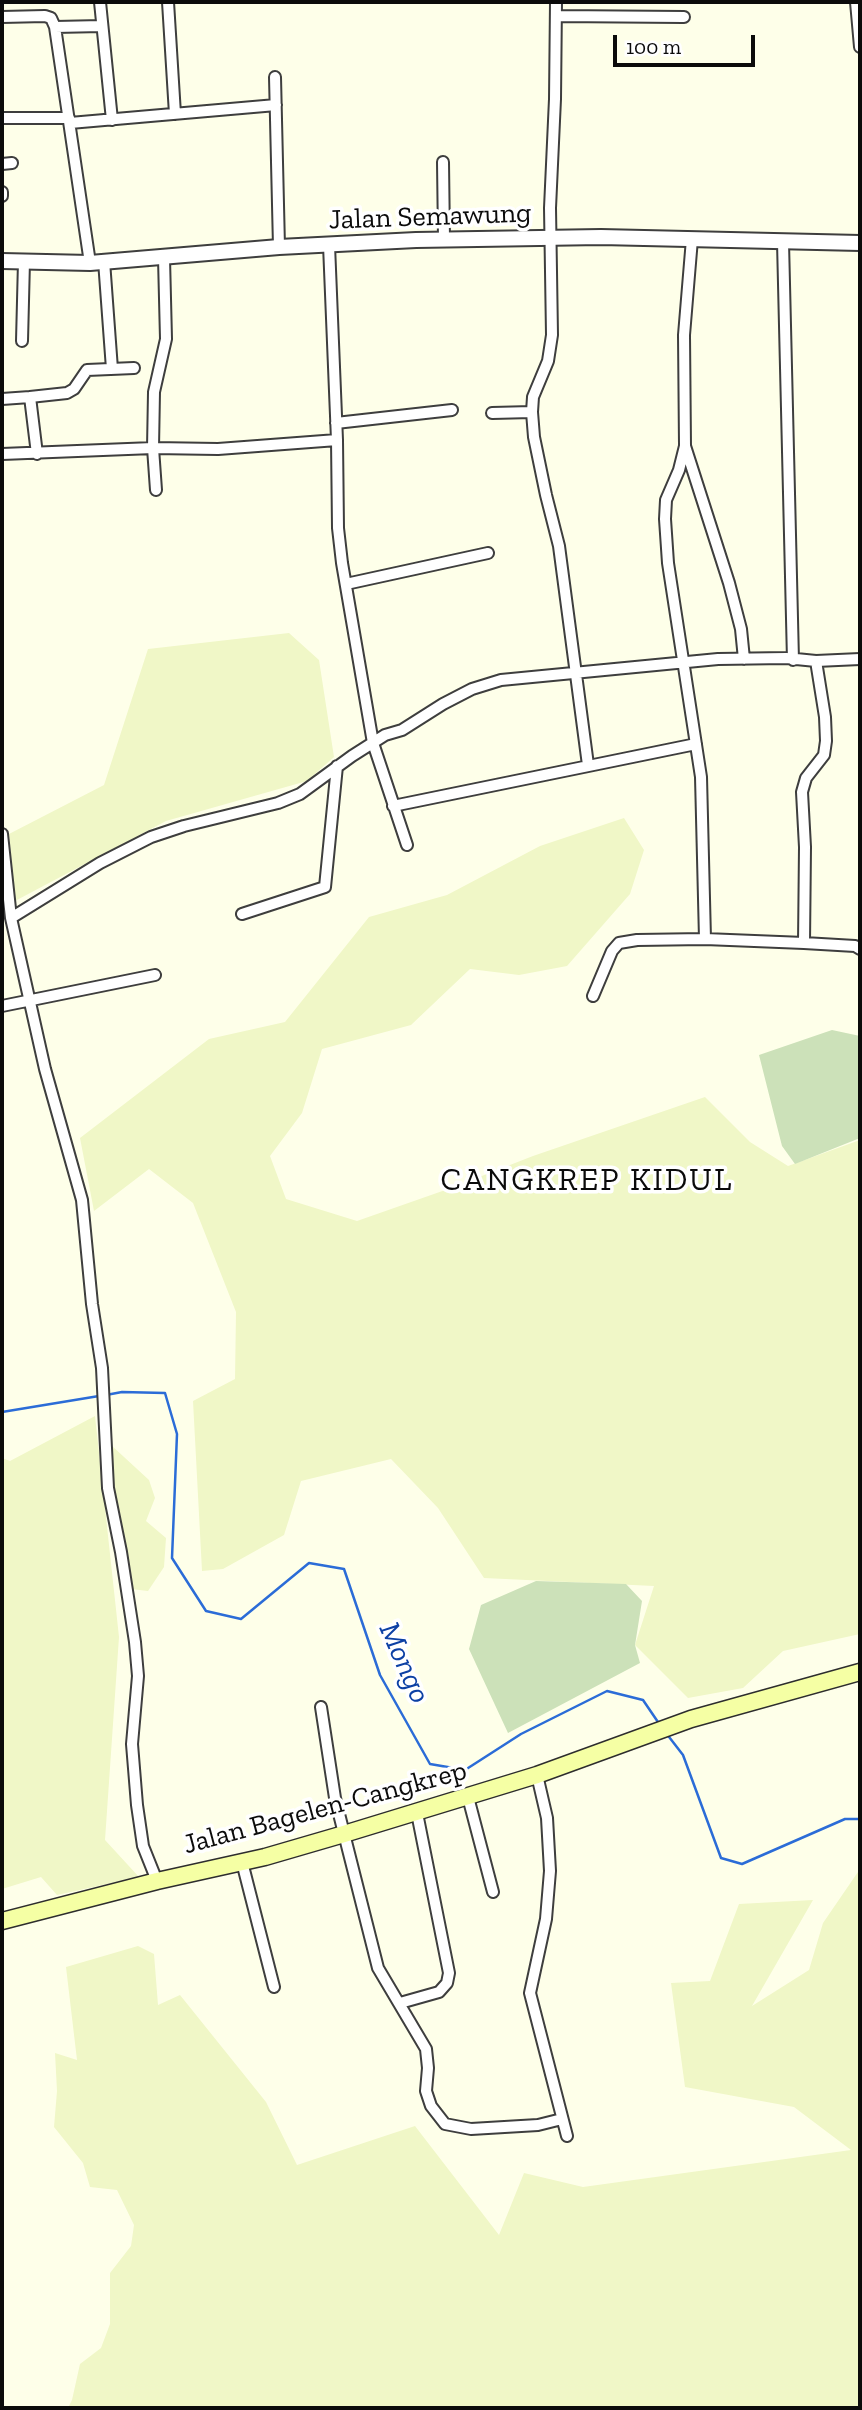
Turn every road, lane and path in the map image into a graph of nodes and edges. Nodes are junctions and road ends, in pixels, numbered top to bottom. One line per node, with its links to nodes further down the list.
1 (100, 2): 8 (street)
2 (167, 2): 13 (street)
3 (556, 2): 5 (street)
4 (856, 2): 10 (street)
5 (556, 16): 7 (street); 18 (street)
6 (2, 17): 9 (street)
7 (684, 17)
8 (102, 26): 9 (street); 15 (street)
9 (55, 27): 16 (street)
10 (860, 47)
11 (275, 76): 12 (street)
12 (276, 105): 13 (street); 24 (street)
13 (175, 114): 15 (street)
14 (2, 118): 16 (street)
15 (112, 120): 16 (street)
16 (69, 121): 28 (street)
17 (443, 162): 19 (street)
18 (552, 238): 19 (street, Jalan Semawung); 20 (street, Jalan Semawung); 35 (street)
19 (444, 239): 23 (street, Jalan Semawung)
20 (692, 239): 21 (street, Jalan Semawung); 39 (street)
21 (783, 242): 22 (street, Jalan Semawung); 48 (street)
22 (860, 243)
23 (328, 245): 24 (street, Jalan Semawung); 37 (street)
24 (279, 247): 25 (street, Jalan Semawung)
25 (164, 258): 28 (street, Jalan Semawung); 40 (street)
26 (2, 261): 27 (street, Jalan Semawung)
27 (24, 261): 28 (street, Jalan Semawung); 29 (street)
28 (97, 262): 31 (street)
29 (22, 341)
30 (134, 368): 31 (street)
31 (112, 369): 32 (street)
32 (30, 397): 33 (street); 42 (street)
33 (2, 399)
34 (452, 410): 37 (street)
35 (532, 412): 36 (street); 51 (street)
36 (492, 413)
37 (336, 423): 38 (street)
38 (337, 440): 40 (street); 45 (street)
39 (685, 446): 46 (street); 50 (street)
40 (153, 448): 42 (street); 43 (street)
41 (2, 454): 42 (street)
42 (37, 454)
43 (156, 490)
44 (488, 553): 45 (street)
45 (346, 584): 52 (street)
46 (744, 659): 48 (street); 50 (street)
47 (860, 659): 49 (street)
48 (793, 660): 49 (street)
49 (817, 661): 62 (street)
50 (684, 662): 51 (street); 53 (street)
51 (576, 673): 52 (street); 54 (street)
52 (373, 743): 55 (street); 56 (street)
53 (695, 744): 54 (street); 61 (street)
54 (588, 765): 56 (street)
55 (337, 766): 59 (street); 60 (street)
56 (393, 806): 58 (street)
57 (2, 834): 60 (street)
58 (407, 845)
59 (242, 914)
60 (11, 918): 66 (street)
61 (705, 939): 62 (street); 65 (street)
62 (804, 943): 63 (street)
63 (860, 949)
64 (155, 975): 66 (street)
65 (593, 996)
66 (31, 1002): 67 (street); 75 (street)
67 (2, 1006)
68 (860, 1672): 70 (main road, Jalan Bagelen-Cangkrep)
69 (321, 1707): 73 (street)
70 (537, 1775): 71 (main road, Jalan Bagelen-Cangkrep); 80 (street)
71 (468, 1797): 72 (main road, Jalan Bagelen-Cangkrep); 76 (street)
72 (417, 1813): 73 (main road, Jalan Bagelen-Cangkrep); 79 (street)
73 (344, 1834): 74 (main road, Jalan Bagelen-Cangkrep); 79 (street)
74 (242, 1862): 75 (main road, Jalan Bagelen-Cangkrep); 78 (street)
75 (157, 1881): 77 (main road, Jalan Bagelen-Cangkrep)
76 (493, 1892)
77 (2, 1921)
78 (274, 1987)
79 (400, 2003): 80 (street)
80 (562, 2119): 81 (street)
81 (567, 2136)

